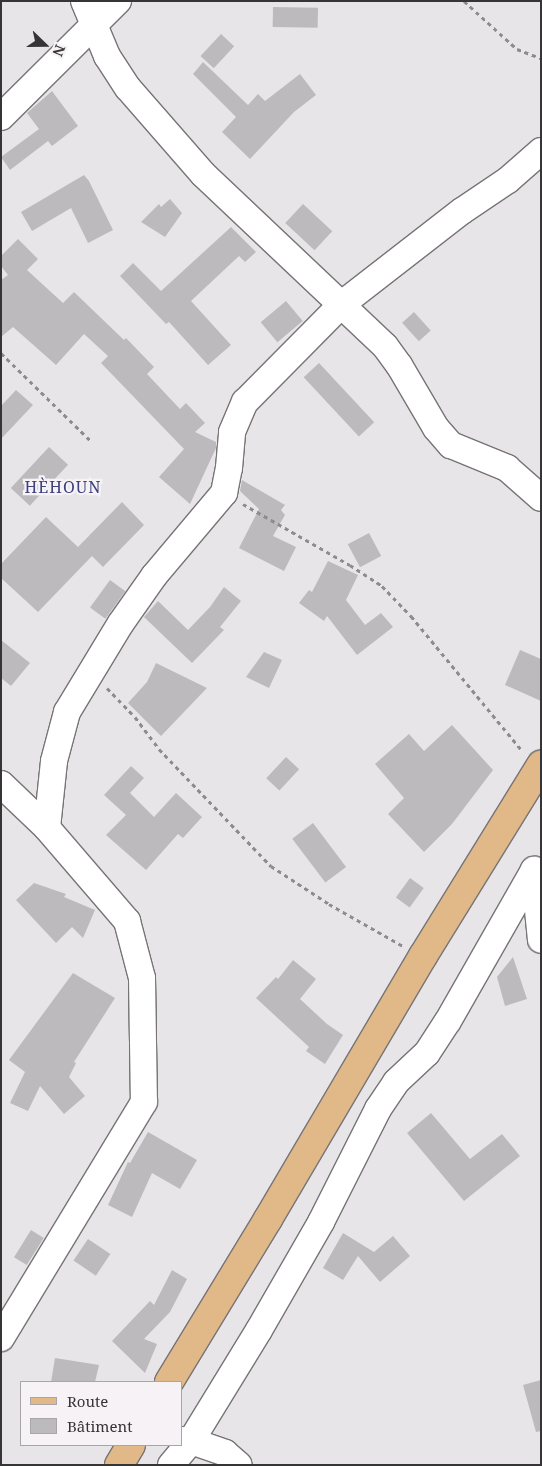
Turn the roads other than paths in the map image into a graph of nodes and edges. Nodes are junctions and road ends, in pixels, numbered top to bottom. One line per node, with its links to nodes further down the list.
1 (84, 1): 3 (street)
2 (118, 1): 3 (street)
3 (94, 26): 4 (street); 6 (street)
4 (1, 117)
5 (541, 152): 6 (street)
6 (342, 304): 7 (street); 10 (street)
7 (541, 498)
8 (539, 768): 13 (main road)
9 (1, 784): 10 (street)
10 (47, 828): 12 (street)
11 (541, 940): 14 (street)
12 (1, 1338)
13 (170, 1381)
14 (186, 1440): 17 (street); 18 (street)
15 (130, 1446): 16 (main road)
16 (119, 1465)
17 (171, 1465)
18 (240, 1465)

